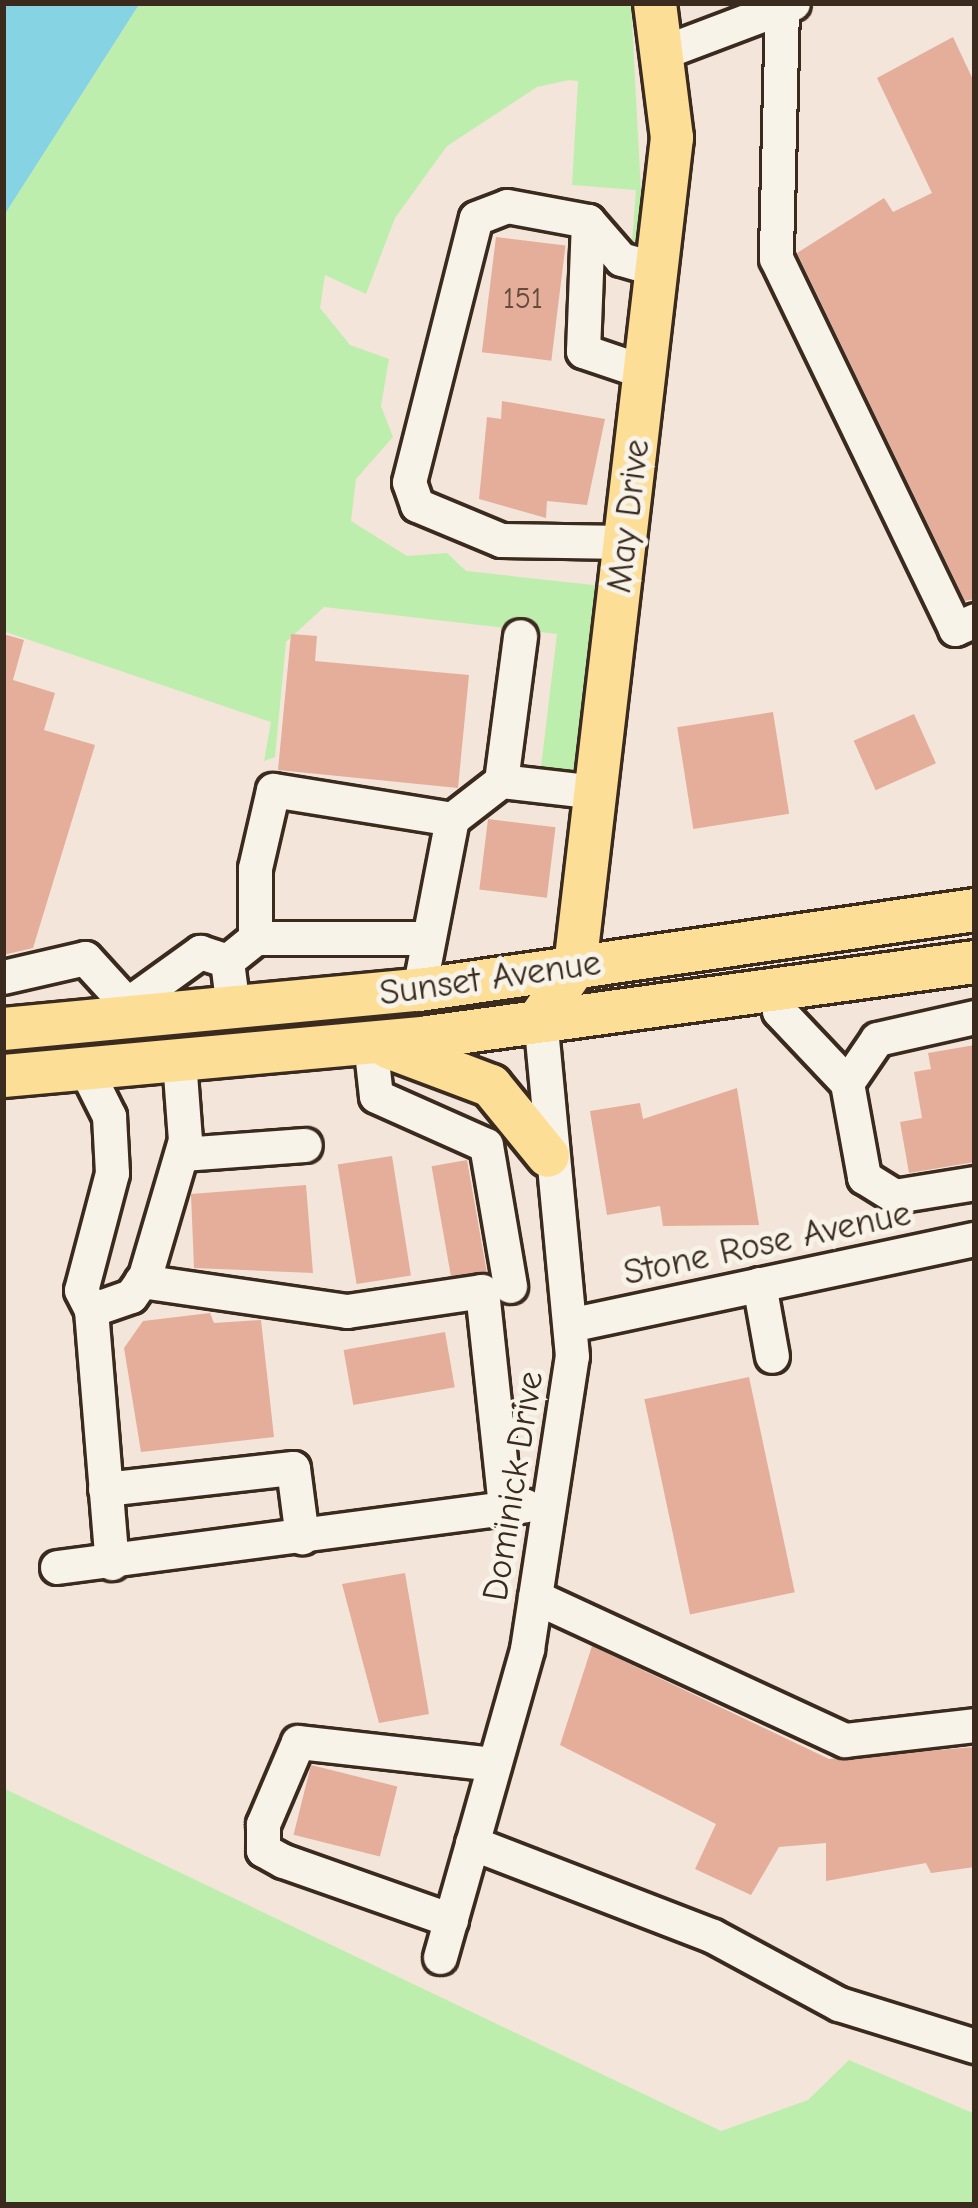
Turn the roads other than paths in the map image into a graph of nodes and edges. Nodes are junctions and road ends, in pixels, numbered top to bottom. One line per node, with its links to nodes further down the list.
1 (655, 3): 3 (main road, May Drive)
2 (788, 4): 3 (street); 8 (street)
3 (661, 53): 5 (main road, May Drive)
4 (588, 221): 5 (street); 6 (street); 7 (street)
5 (656, 269): 6 (main road, May Drive)
6 (645, 372): 7 (main road, May Drive)
7 (625, 542): 11 (main road, May Drive)
8 (975, 620)
9 (520, 636): 10 (street)
10 (501, 781): 11 (street); 12 (street)
11 (596, 792): 18 (main road, May Drive)
12 (452, 819): 14 (street); 15 (street)
13 (975, 910): 18 (main road, Sunset Avenue)
14 (255, 938): 15 (street); 16 (street)
15 (426, 938): 21 (street)
16 (227, 961): 22 (street); 23 (street)
17 (975, 962): 20 (main road, Sunset Avenue)
18 (575, 967): 21 (main road, Sunset Avenue); 25 (main road, May Drive)
19 (3, 976): 23 (street)
20 (776, 988): 25 (main road, Sunset Avenue); 31 (street)
21 (419, 990): 22 (main road, Sunset Avenue)
22 (233, 1008): 23 (main road, Sunset Avenue)
23 (135, 1009): 26 (main road, Sunset Avenue)
24 (975, 1017): 31 (street)
25 (540, 1018): 27 (main road, Sunset Avenue); 34 (street, Dominick Drive)
26 (3, 1029)
27 (370, 1042): 28 (main road, Sunset Avenue); 34 (main road); 40 (street)
28 (179, 1060): 29 (main road, Sunset Avenue); 33 (street)
29 (85, 1068): 30 (main road, Sunset Avenue); 41 (street)
30 (3, 1076)
31 (847, 1083): 35 (street)
32 (304, 1145): 33 (street)
33 (182, 1154): 38 (street)
34 (548, 1156): 37 (street, Dominick Drive)
35 (975, 1183)
36 (975, 1239): 39 (street, Stone Rose Avenue)
37 (567, 1276): 40 (street); 42 (street, Dominick Drive)
38 (141, 1281): 40 (street); 41 (street)
39 (759, 1284): 42 (street, Stone Rose Avenue); 43 (street)
40 (496, 1288): 46 (street)
41 (92, 1310): 44 (street)
42 (574, 1324): 45 (street, Dominick Drive)
43 (772, 1356)
44 (105, 1489): 47 (street); 48 (street)
45 (551, 1502): 46 (street); 50 (street, Dominick Drive)
46 (505, 1507): 47 (street)
47 (302, 1537): 48 (street)
48 (112, 1563): 49 (street)
49 (57, 1567)
50 (535, 1597): 51 (street); 52 (street, Dominick Drive)
51 (975, 1725)
52 (494, 1764): 53 (street, Dominick Drive); 54 (street)
53 (472, 1843): 54 (street, Dominick Drive); 56 (street)
54 (451, 1920): 55 (street, Dominick Drive)
55 (440, 1957)
56 (975, 2046)

